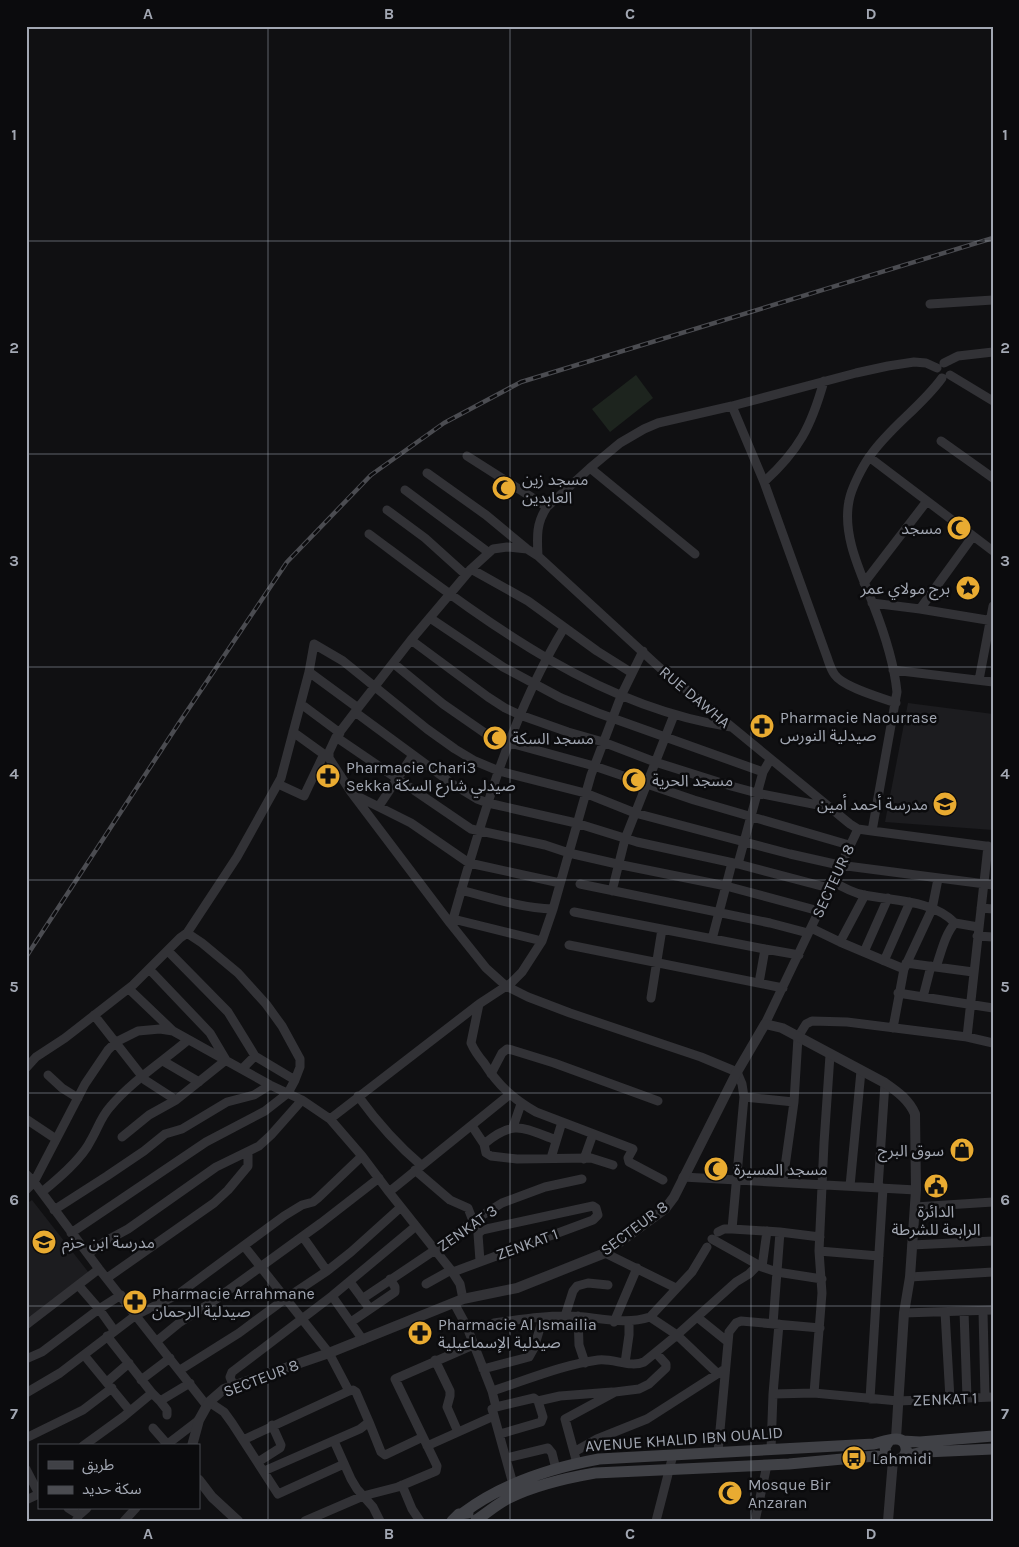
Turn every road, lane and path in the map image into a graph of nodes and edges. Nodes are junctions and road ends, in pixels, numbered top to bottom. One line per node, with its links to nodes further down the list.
1 (993, 300): 2 (street)
2 (930, 304)
3 (993, 352): 4 (street)
4 (941, 365): 5 (street); 5 (street); 6 (street)
5 (946, 377): 7 (street); 11 (street)
6 (824, 382): 8 (street); 15 (street)
7 (993, 401)
8 (732, 406): 12 (street); 15 (street)
9 (941, 441): 14 (street)
10 (467, 456): 18 (street)
11 (869, 457): 17 (street); 28 (street)
12 (590, 468): 18 (street); 25 (street)
13 (427, 473): 22 (street, RUE DAWHA)
14 (993, 478)
15 (764, 482): 48 (street)
16 (405, 490): 24 (street)
17 (926, 501): 21 (street); 28 (street)
18 (547, 507): 26 (street)
19 (386, 510): 27 (street)
20 (369, 534): 29 (street)
21 (973, 536): 23 (street); 32 (street)
22 (527, 549): 24 (street); 26 (street, RUE DAWHA)
23 (993, 550)
24 (488, 552): 27 (street)
25 (695, 554)
26 (538, 556): 37 (street, RUE DAWHA)
27 (468, 572): 29 (street); 35 (street)
28 (864, 583): 30 (street)
29 (450, 594): 33 (street); 38 (street)
30 (872, 603): 32 (street); 40 (street)
31 (993, 606): 34 (street)
32 (920, 608): 34 (street)
33 (430, 618): 36 (street); 45 (street)
34 (992, 621): 43 (street)
35 (564, 628): 38 (street); 42 (street)
36 (411, 640): 39 (street); 51 (street)
37 (643, 651): 42 (street); 54 (street, RUE DAWHA)
38 (545, 659): 45 (street); 47 (street)
39 (393, 663): 46 (street); 59 (street)
40 (893, 670): 43 (street); 48 (street)
41 (309, 672): 46 (street); 49 (street); 50 (street)
42 (632, 673): 47 (street)
43 (979, 680): 44 (street)
44 (993, 682)
45 (533, 684): 51 (street); 53 (street)
46 (375, 687): 50 (street); 65 (street)
47 (621, 696): 52 (street); 53 (street)
48 (896, 703): 81 (street)
49 (301, 704): 55 (street); 56 (street)
50 (356, 710): 56 (street); 60 (street)
51 (520, 715): 58 (street); 59 (street)
52 (674, 715): 54 (street); 57 (street)
53 (612, 718): 57 (street); 58 (street)
54 (731, 727): 62 (street, RUE DAWHA)
55 (293, 732): 61 (street); 68 (street)
56 (338, 735): 61 (street); 67 (street)
57 (665, 737): 63 (street); 66 (street)
58 (604, 742): 63 (street); 64 (street)
59 (509, 743): 64 (street); 65 (street)
60 (413, 755): 67 (street); 73 (street)
61 (327, 756): 68 (street); 70 (street)
62 (770, 760): 66 (street); 75 (street, RUE DAWHA)
63 (655, 762): 69 (street); 72 (street)
64 (594, 766): 69 (street); 71 (street)
65 (499, 771): 71 (street); 73 (street)
66 (763, 772): 72 (street)
67 (397, 779): 74 (street); 80 (street)
68 (278, 784): 114 (street)
69 (646, 785): 76 (street); 77 (street)
70 (351, 792): 74 (street); 109 (street)
71 (584, 793): 76 (street); 78 (street)
72 (757, 793): 75 (street); 77 (street)
73 (488, 803): 78 (street); 80 (street)
74 (380, 806): 87 (street)
75 (830, 808): 79 (street, RUE DAWHA)
76 (635, 813): 82 (street); 83 (street)
77 (749, 817): 83 (street); 84 (street)
78 (576, 823): 82 (street); 86 (street)
79 (858, 829): 81 (street, RUE DAWHA); 84 (street, SECTEUR 8)
80 (478, 832): 86 (street); 87 (street)
81 (872, 832): 85 (street, RUE DAWHA)
82 (625, 839): 88 (street); 89 (street)
83 (744, 841): 88 (street); 90 (street)
84 (849, 845): 90 (street, SECTEUR 8)
85 (990, 846): 94 (street)
86 (569, 853): 89 (street); 92 (street)
87 (469, 863): 92 (street); 97 (street)
88 (735, 863): 95 (street); 96 (street)
89 (617, 864): 96 (street); 98 (street)
90 (839, 865): 91 (street); 95 (street, SECTEUR 8)
91 (938, 879): 94 (street); 104 (street)
92 (560, 883): 103 (street)
93 (580, 884): 98 (street)
94 (988, 884): 102 (street)
95 (831, 885): 99 (street); 106 (street, SECTEUR 8)
96 (726, 886): 106 (street); 108 (street)
97 (461, 890): 103 (street); 109 (street)
98 (612, 891): 108 (street)
99 (865, 895): 100 (street); 118 (street)
100 (888, 898): 101 (street); 122 (street)
101 (910, 902): 104 (street); 124 (street)
102 (981, 908): 105 (street); 113 (street)
103 (553, 909): 117 (street)
104 (932, 909): 110 (street); 126 (street)
105 (993, 909)
106 (819, 911): 112 (street, SECTEUR 8)
107 (574, 912): 111 (street)
108 (720, 912): 112 (street); 116 (street)
109 (451, 921): 117 (street); 131 (street)
110 (955, 923): 113 (street); 127 (street)
111 (662, 929): 116 (street); 125 (street)
112 (810, 931): 118 (street); 123 (street, SECTEUR 8)
113 (978, 931): 115 (street); 129 (street)
114 (187, 933): 121 (street); 160 (street)
115 (993, 937)
116 (712, 939): 120 (street)
117 (542, 941): 131 (street)
118 (840, 942): 122 (street)
119 (569, 945): 125 (street)
120 (765, 949): 123 (street); 130 (street)
121 (168, 951): 128 (street); 150 (street)
122 (864, 952): 124 (street)
123 (799, 954): 132 (street, SECTEUR 8)
124 (884, 961): 126 (street)
125 (656, 962): 130 (street); 136 (street)
126 (905, 966): 127 (street); 134 (street)
127 (933, 966): 129 (street); 135 (street)
128 (150, 970): 133 (street); 151 (street)
129 (973, 972): 138 (street)
130 (759, 983): 132 (street)
131 (506, 986): 137 (street); 156 (street)
132 (783, 988): 141 (street, SECTEUR 8)
133 (129, 989): 140 (street); 143 (street)
134 (898, 993): 135 (street); 142 (street)
135 (923, 997): 138 (street)
136 (651, 998)
137 (479, 1004): 157 (street); 166 (street)
138 (970, 1005): 139 (street); 145 (street)
139 (993, 1008)
140 (94, 1015): 147 (street); 153 (street)
141 (765, 1024): 144 (street); 156 (street, SECTEUR 8)
142 (893, 1028): 144 (street); 145 (street)
143 (173, 1031): 146 (street); 147 (street)
144 (798, 1037): 149 (street); 172 (street)
145 (967, 1037): 148 (street)
146 (188, 1040): 151 (street); 152 (street)
147 (116, 1042): 159 (street); 168 (street)
148 (993, 1042)
149 (830, 1055): 155 (street); 198 (street)
150 (255, 1056): 154 (street); 160 (street)
151 (226, 1060): 154 (street); 161 (street)
152 (163, 1061): 159 (street); 161 (street)
153 (26, 1068)
154 (243, 1068): 163 (street)
155 (860, 1071): 162 (street); 199 (street)
156 (738, 1072): 167 (street); 191 (street, SECTEUR 8)
157 (491, 1074): 165 (street); 171 (street)
158 (48, 1075): 168 (street)
159 (143, 1077): 169 (street); 203 (street)
160 (295, 1080): 164 (street)
161 (199, 1082): 169 (street)
162 (885, 1084): 200 (street); 202 (street)
163 (270, 1085): 164 (street); 208 (street)
164 (288, 1094): 170 (street); 214 (street)
165 (510, 1095): 173 (street); 177 (street)
166 (358, 1096): 174 (street); 189 (street)
167 (744, 1097): 172 (street); 195 (street)
168 (78, 1098): 181 (street)
169 (176, 1100): 180 (street)
170 (302, 1100): 174 (street); 184 (street)
171 (658, 1101)
172 (794, 1102): 196 (street)
173 (521, 1104): 176 (street); 178 (street)
174 (330, 1118): 185 (street)
175 (26, 1119): 181 (street)
176 (562, 1122): 179 (street); 182 (street)
177 (472, 1126): 183 (street); 189 (street)
178 (513, 1127): 182 (street); 183 (street)
179 (593, 1134): 187 (street); 194 (street)
180 (122, 1137)
181 (56, 1139): 197 (street)
182 (556, 1140): 186 (street)
183 (484, 1144): 186 (street)
184 (248, 1152): 224 (street); 236 (street)
185 (362, 1156): 192 (street); 220 (street)
186 (550, 1158): 187 (street)
187 (584, 1159): 188 (street)
188 (613, 1166)
189 (418, 1167): 204 (street); 209 (street)
190 (26, 1174): 197 (street)
191 (683, 1177): 195 (street); 223 (street, SECTEUR 8)
192 (379, 1178): 204 (street); 215 (street)
193 (582, 1179): 209 (street, ZENKAT 3)
194 (663, 1180)
195 (736, 1180): 196 (street); 211 (street)
196 (783, 1181): 198 (street)
197 (34, 1182): 201 (street); 203 (street)
198 (822, 1185): 199 (street); 216 (street)
199 (850, 1186): 200 (street)
200 (881, 1188): 202 (street); 225 (street)
201 (26, 1190)
202 (916, 1190): 207 (street)
203 (42, 1192): 208 (street)
204 (389, 1192): 206 (street)
205 (993, 1202): 207 (street)
206 (400, 1207): 210 (street); 231 (street)
207 (915, 1207): 219 (street)
208 (54, 1210): 214 (street)
209 (473, 1221): 221 (street, ZENKAT 3)
210 (416, 1226): 221 (street); 239 (street)
211 (732, 1229): 212 (street); 217 (street)
212 (767, 1231): 213 (street); 227 (street)
213 (780, 1232): 216 (street); 233 (street)
214 (71, 1233): 224 (street)
215 (303, 1236): 228 (street); 231 (street)
216 (820, 1237): 222 (street)
217 (712, 1239): 227 (street); 243 (street)
218 (993, 1241): 219 (street)
219 (912, 1245): 235 (street)
220 (244, 1246): 228 (street); 256 (street)
221 (435, 1250): 232 (street); 237 (street, ZENKAT 3)
222 (819, 1251): 225 (street); 238 (street)
223 (605, 1253): 229 (street); 248 (street, SECTEUR 8)
224 (88, 1254): 230 (street)
225 (879, 1256): 301 (street)
226 (480, 1261): 226 (street, ZENKAT 1); 232 (street, ZENKAT 1)
227 (760, 1266): 233 (street); 260 (street)
228 (260, 1267): 246 (street); 273 (street)
229 (637, 1268): 243 (street); 265 (street)
230 (99, 1269): 236 (street); 242 (street)
231 (327, 1271): 246 (street)
232 (452, 1271): 240 (street, ZENKAT 1); 248 (street)
233 (777, 1272): 238 (street); 267 (street)
234 (993, 1272): 235 (street)
235 (910, 1277): 255 (street)
236 (107, 1278): 244 (street)
237 (390, 1279): 247 (street, ZENKAT 3); 250 (street)
238 (822, 1279): 269 (street)
239 (350, 1282): 245 (street); 247 (street)
240 (426, 1284)
241 (608, 1285): 257 (street)
242 (79, 1286): 249 (street); 268 (street)
243 (676, 1288): 259 (street)
244 (121, 1295): 249 (street); 256 (street)
245 (332, 1296): 261 (street); 264 (street)
246 (285, 1299): 261 (street); 286 (street)
247 (362, 1299): 250 (street)
248 (459, 1301): 272 (street, SECTEUR 8); 275 (street)
249 (99, 1309): 270 (street); 280 (street)
250 (370, 1310): 264 (street)
251 (993, 1310): 253 (street)
252 (964, 1311): 253 (street); 254 (street); 300 (street)
253 (983, 1311): 299 (street)
254 (945, 1312): 255 (street); 302 (street)
255 (904, 1313): 305 (street)
256 (136, 1315): 270 (street); 273 (street)
257 (565, 1316): 258 (street); 262 (street)
258 (578, 1316): 265 (street); 284 (street)
259 (650, 1317): 263 (street); 271 (street)
260 (697, 1317): 271 (street); 274 (street)
261 (302, 1318): 276 (street); 291 (street)
262 (543, 1318): 266 (street); 285 (street)
263 (629, 1321): 265 (street); 282 (street)
264 (351, 1322): 272 (street)
265 (614, 1322)
266 (494, 1323)
267 (776, 1324): 269 (street); 274 (street); 298 (street)
268 (26, 1325)
269 (820, 1328): 297 (street)
270 (110, 1334): 278 (street); 283 (street)
271 (677, 1335): 277 (street); 287 (street)
272 (362, 1340): 276 (street, SECTEUR 8)
273 (157, 1342): 279 (street)
274 (728, 1342): 287 (street)
275 (473, 1345): 281 (street); 285 (street)
276 (329, 1353): 291 (street, SECTEUR 8); 292 (street)
277 (656, 1354): 282 (street); 294 (street)
278 (84, 1355): 290 (street); 295 (street)
279 (170, 1358): 286 (street); 288 (street)
280 (26, 1359)
281 (435, 1360): 315 (street); 322 (street)
282 (625, 1362): 284 (street)
283 (129, 1363): 288 (street); 290 (street)
284 (585, 1363): 293 (street)
285 (483, 1369): 293 (street)
286 (180, 1370): 289 (street)
287 (722, 1371): 329 (street); 330 (street)
288 (141, 1380): 296 (street)
289 (190, 1383): 303 (street); 306 (street)
290 (109, 1385): 308 (street); 318 (street)
291 (234, 1387): 306 (street, SECTEUR 8)
292 (349, 1390): 312 (street); 313 (street)
293 (492, 1391): 307 (street)
294 (615, 1392): 304 (street); 329 (street)
295 (26, 1393)
296 (152, 1393): 303 (street); 308 (street)
297 (814, 1393): 298 (street, ZENKAT 1); 301 (street, ZENKAT 1)
298 (773, 1394): 327 (street)
299 (989, 1397): 300 (street, ZENKAT 1)
300 (967, 1398): 302 (street, ZENKAT 1)
301 (870, 1399): 305 (street, ZENKAT 1)
302 (950, 1399): 305 (street, ZENKAT 1)
303 (160, 1401): 309 (street)
304 (538, 1401): 307 (street); 316 (street)
305 (898, 1401): 320 (street)
306 (208, 1404): 311 (street); 319 (street)
307 (496, 1407): 310 (street)
308 (130, 1411): 323 (street)
309 (167, 1415)
310 (494, 1416): 315 (street); 316 (street)
311 (199, 1420): 325 (street); 326 (street)
312 (369, 1422): 321 (street); 322 (street)
313 (272, 1425): 319 (street); 334 (street)
314 (153, 1428): 324 (street)
315 (458, 1432): 322 (street)
316 (500, 1434): 332 (street)
317 (993, 1436): 320 (main road, AVENUE KHALID IBN OUALID)
318 (26, 1438)
319 (243, 1440): 334 (street)
320 (896, 1440): 327 (main road, AVENUE KHALID IBN OUALID); 333 (main road); 333 (main road)
321 (334, 1441): 336 (street); 341 (street)
322 (425, 1442): 345 (street)
323 (86, 1444)
324 (165, 1444)
325 (167, 1444)
326 (193, 1444)
327 (771, 1449): 330 (main road, AVENUE KHALID IBN OUALID)
328 (993, 1449): 333 (main road, AVENUE KHALID IBN OUALID)
329 (574, 1452): 335 (street)
330 (718, 1452): 331 (main road, AVENUE KHALID IBN OUALID)
331 (673, 1455): 335 (main road, AVENUE KHALID IBN OUALID); 340 (street)
332 (506, 1458): 339 (street); 344 (street)
333 (895, 1458): 337 (main road, AVENUE KHALID IBN OUALID); 360 (street)
334 (258, 1462): 341 (street)
335 (577, 1463): 339 (main road, AVENUE KHALID IBN OUALID)
336 (344, 1464): 341 (street); 347 (street)
337 (767, 1465): 340 (main road, AVENUE KHALID IBN OUALID); 359 (street)
338 (26, 1469): 342 (street)
339 (556, 1469): 344 (main road, AVENUE KHALID IBN OUALID)
340 (668, 1469): 352 (main road, AVENUE KHALID IBN OUALID); 353 (street)
341 (264, 1471)
342 (36, 1481)
343 (200, 1481): 355 (street)
344 (513, 1484): 350 (main road, AVENUE KHALID IBN OUALID)
345 (402, 1485): 347 (street); 358 (street)
346 (38, 1494): 348 (street)
347 (364, 1496): 356 (street); 357 (street)
348 (26, 1500)
349 (134, 1510): 354 (street)
350 (462, 1513): 351 (main road, AVENUE KHALID IBN OUALID); 352 (main road)
351 (452, 1520)
352 (476, 1520)
353 (658, 1520)
354 (124, 1521)
355 (238, 1521)
356 (304, 1521)
357 (380, 1521)
358 (420, 1521)
359 (755, 1521)
360 (888, 1521)

